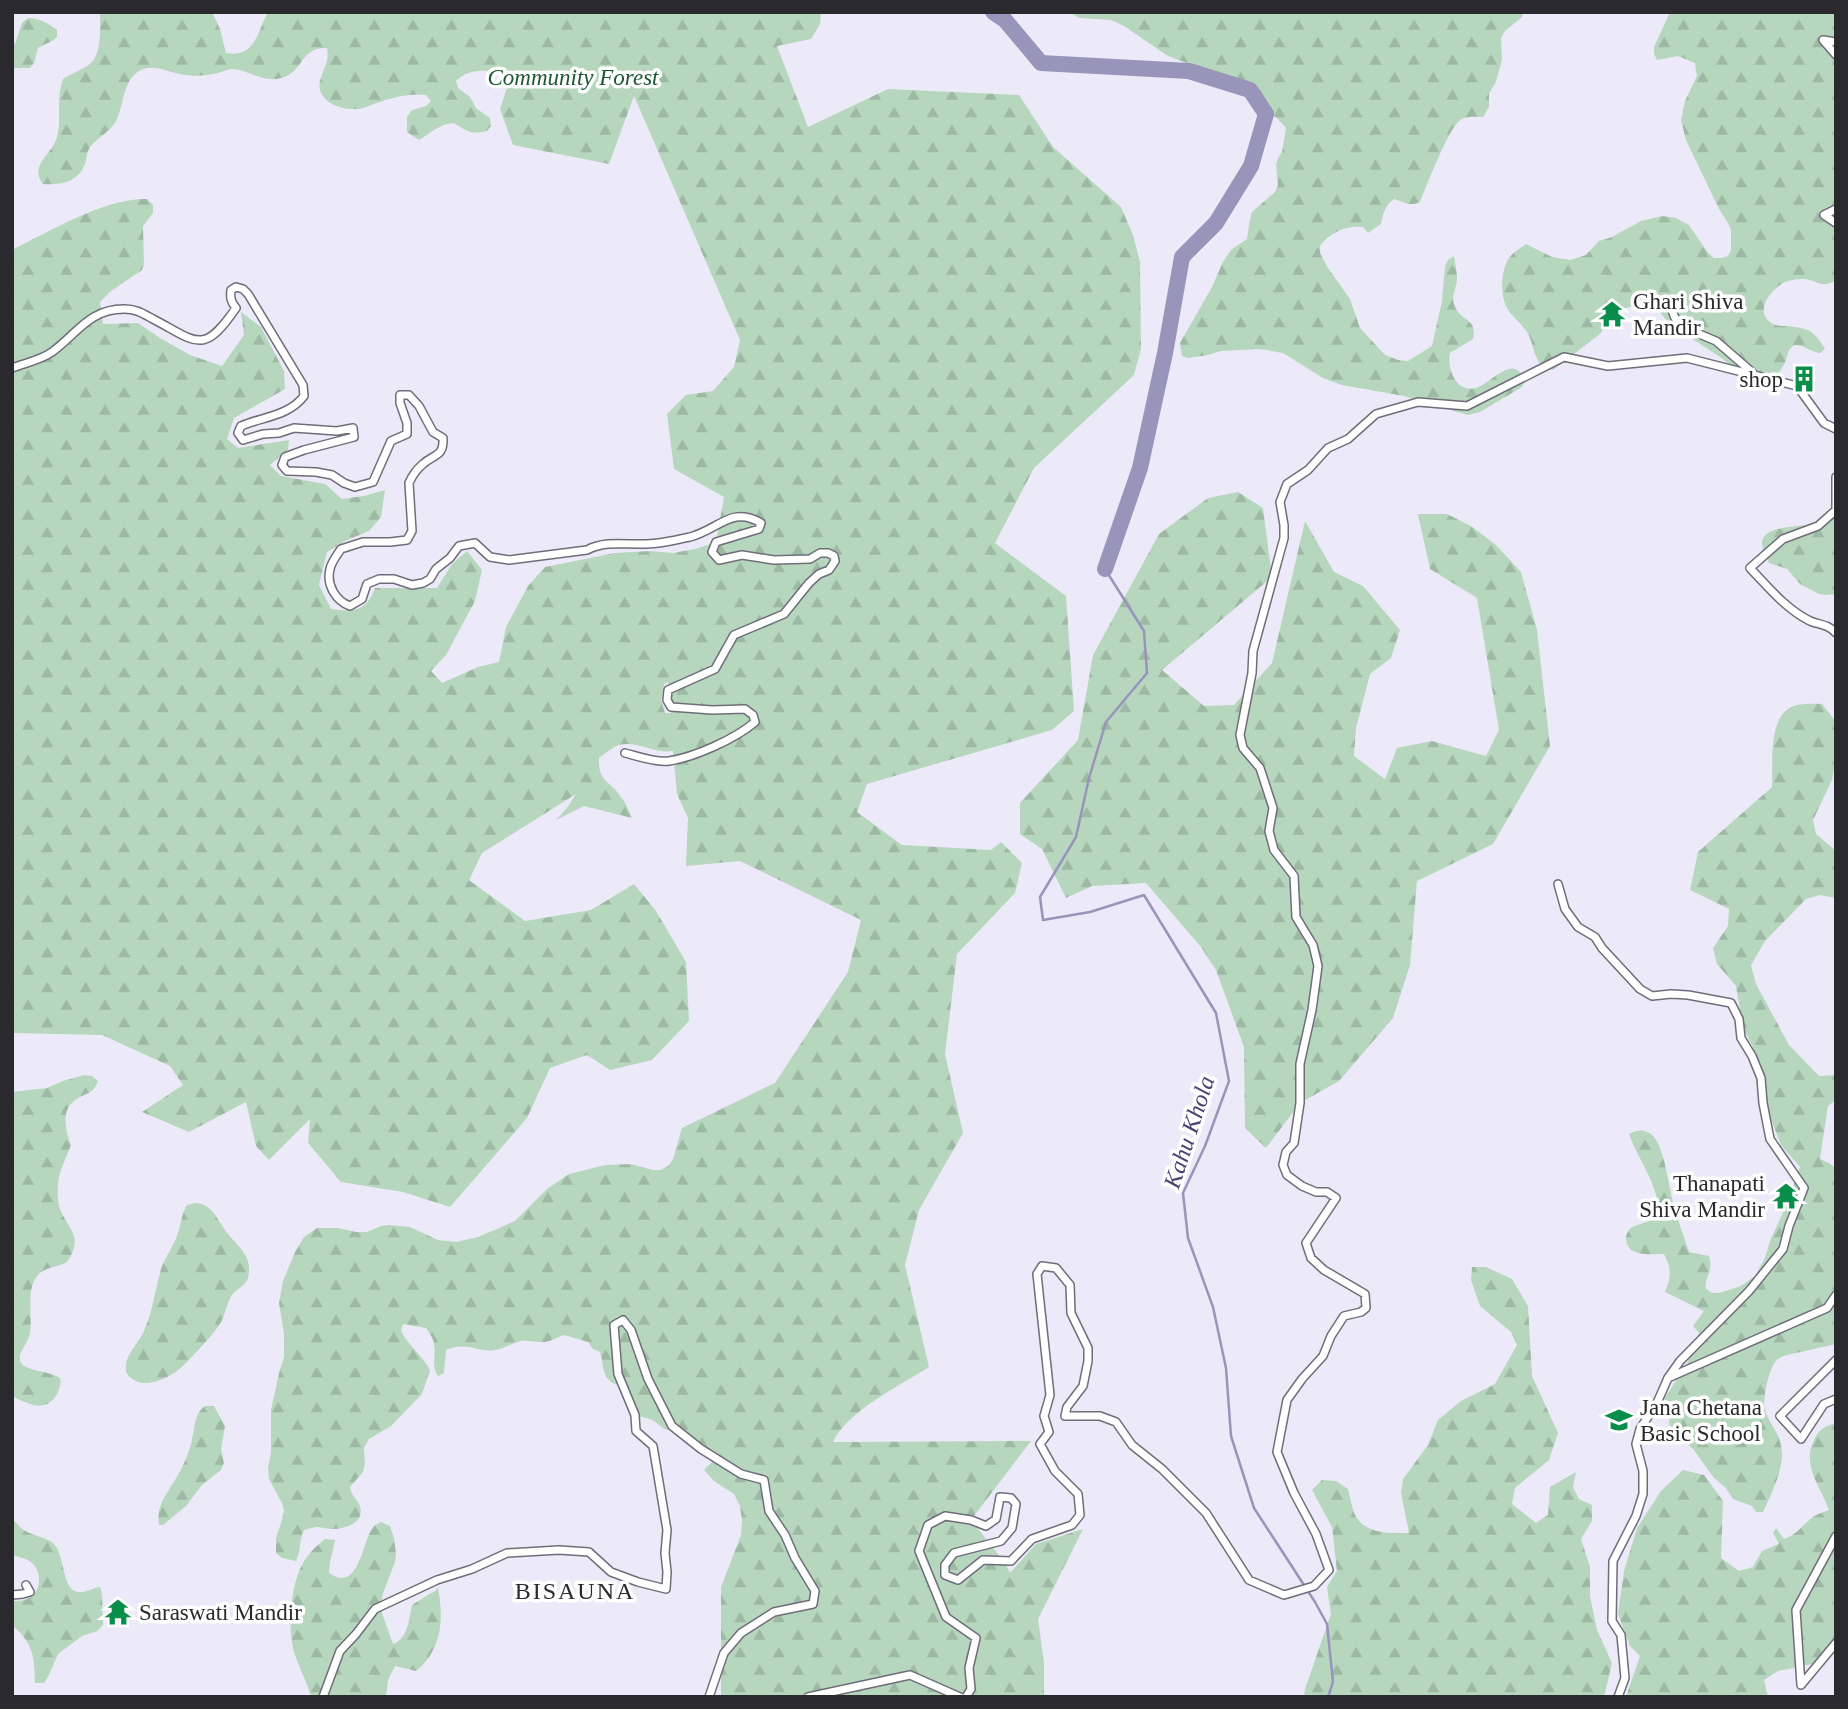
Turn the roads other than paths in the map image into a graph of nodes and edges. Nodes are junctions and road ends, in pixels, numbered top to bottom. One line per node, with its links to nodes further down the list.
1 (1836, 42): 2 (street)
2 (1836, 55)
3 (1836, 209): 4 (street)
4 (1836, 223)
5 (1669, 302): 7 (street)
6 (12, 368): 12 (street)
7 (1756, 376): 8 (street); 26 (street)
8 (1836, 429)
9 (1836, 477): 10 (street)
10 (1836, 495): 11 (street)
11 (1836, 633)
12 (625, 752)
13 (1558, 884): 16 (street)
14 (1836, 1295): 16 (street)
15 (1836, 1360): 17 (street)
16 (1668, 1378): 27 (street)
17 (1836, 1399)
18 (1836, 1536): 21 (street)
19 (26, 1585): 20 (street)
20 (12, 1595)
21 (1836, 1643)
22 (323, 1697): 23 (street)
23 (709, 1697)
24 (808, 1697): 25 (street)
25 (960, 1697)
26 (966, 1697)
27 (1618, 1697)

